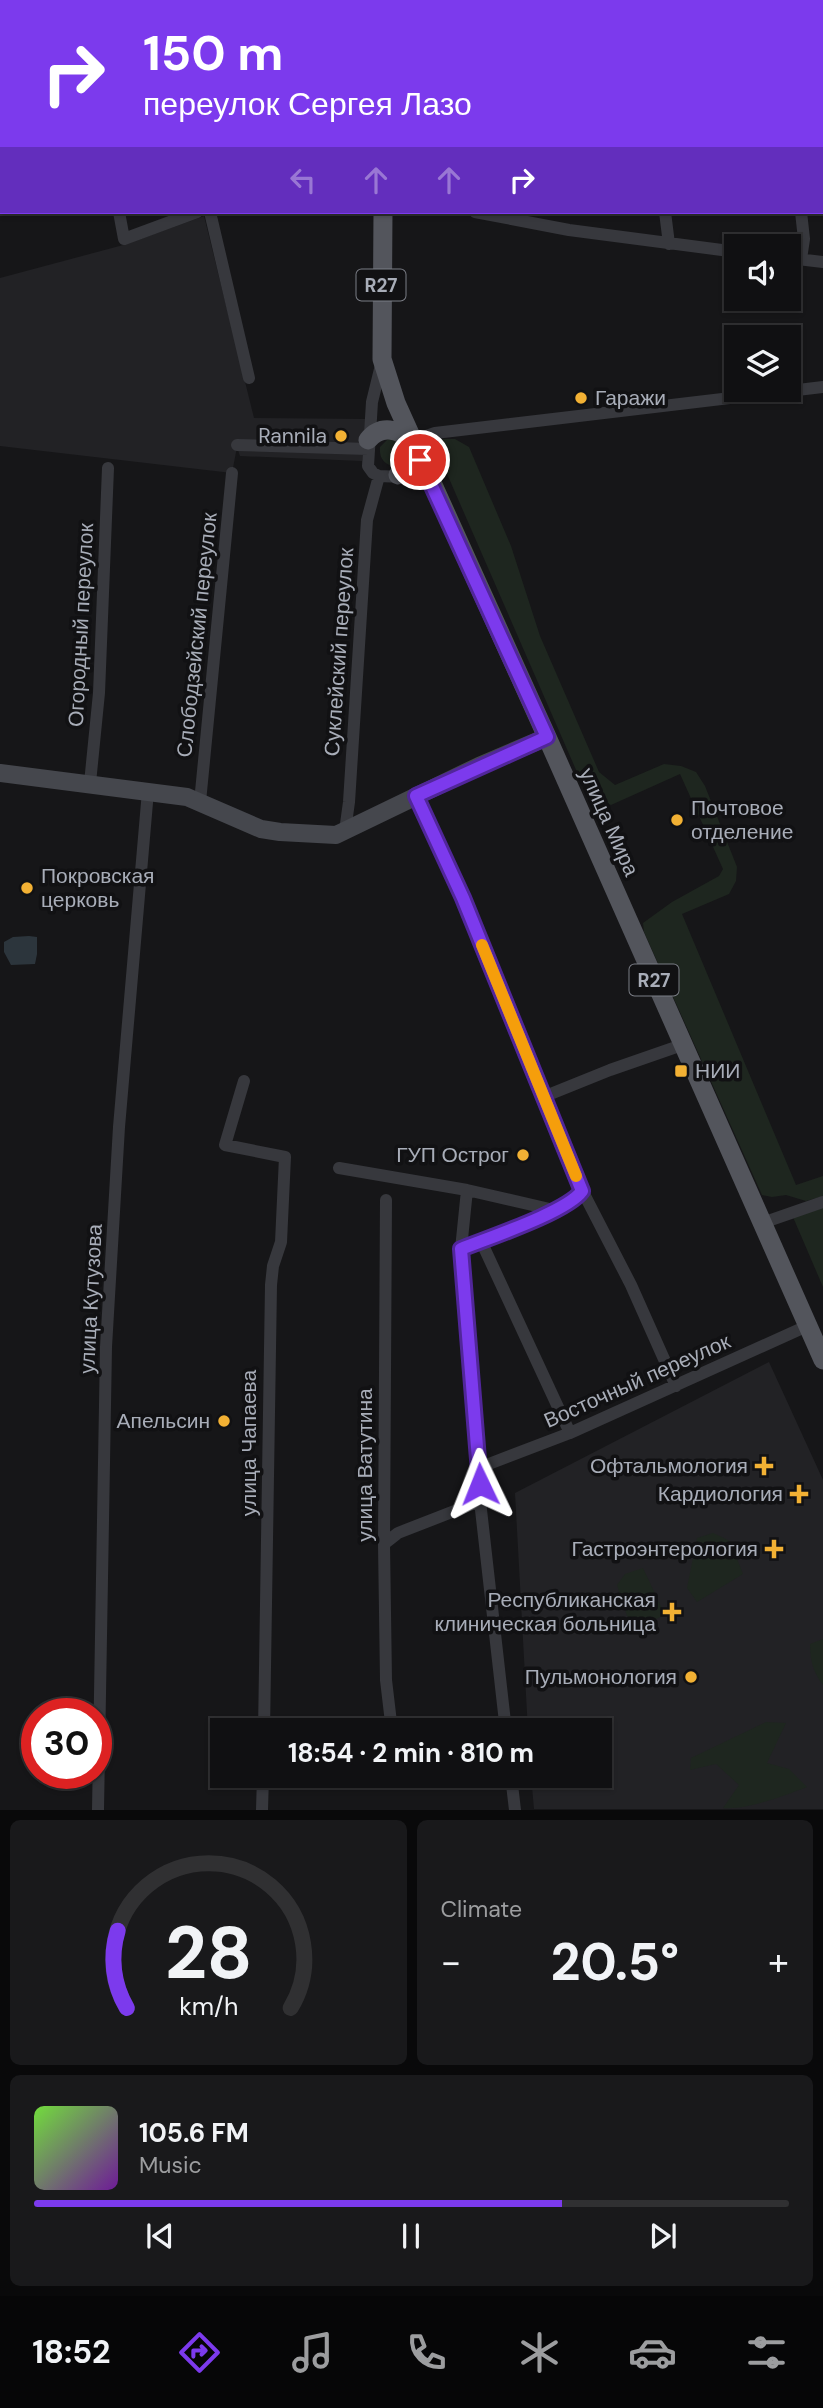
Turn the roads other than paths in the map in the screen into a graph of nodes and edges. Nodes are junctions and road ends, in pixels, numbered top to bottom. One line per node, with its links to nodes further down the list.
1 (119, 214): 2 (street)
2 (192, 214)
3 (210, 214): 14 (street)
4 (383, 214): 13 (main road, R27)
5 (486, 214): 8 (street)
6 (665, 214): 8 (street)
7 (801, 214): 9 (street)
8 (669, 244): 10 (street)
9 (801, 245)
10 (724, 250)
11 (801, 259): 12 (street)
12 (823, 262)
13 (382, 359): 16 (main road, R27); 17 (street)
14 (249, 378)
15 (823, 387): 16 (street)
16 (412, 441): 17 (main road); 21 (main road); 22 (main road, улица Мира / R27)
17 (368, 444): 18 (street); 21 (street)
18 (237, 445)
19 (108, 468): 25 (street, Огородный переулок)
20 (232, 473): 28 (street, Слободзейский переулок)
21 (388, 476): 22 (street); 29 (street, Суклейский переулок)
22 (428, 478): 23 (main road, улица Мира / R27)
23 (547, 737): 27 (street); 30 (main road, улица Мира / R27)
24 (0, 773): 25 (street)
25 (90, 783): 26 (street)
26 (148, 791): 28 (street); 54 (street, улица Кутузова)
27 (416, 796): 29 (street); 32 (street)
28 (200, 802): 29 (street)
29 (345, 831)
30 (682, 1045): 32 (street); 39 (main road, улица Мира / R27)
31 (244, 1081): 49 (street, улица Чапаева)
32 (543, 1097): 35 (street)
33 (339, 1168): 34 (street)
34 (467, 1190): 38 (street); 41 (street)
35 (582, 1191): 38 (street); 44 (street)
36 (386, 1200): 48 (street, улица Ватутина)
37 (823, 1202): 39 (street)
38 (554, 1210): 40 (street)
39 (762, 1223): 42 (main road, улица Мира / R27)
40 (481, 1241): 41 (street); 45 (street)
41 (461, 1249): 46 (street)
42 (807, 1326): 43 (main road, улица Мира / R27); 44 (street, Восточный переулок)
43 (823, 1360)
44 (676, 1385): 45 (street, Восточный переулок)
45 (570, 1433): 46 (street, Восточный переулок)
46 (481, 1467): 47 (street)
47 (480, 1501): 48 (street); 51 (street)
48 (384, 1544): 50 (street, улица Ватутина)
49 (264, 1718)
50 (390, 1718)
51 (505, 1718)
52 (262, 1788): 55 (street)
53 (512, 1788): 56 (street)
54 (98, 1810)
55 (262, 1810)
56 (514, 1810)

